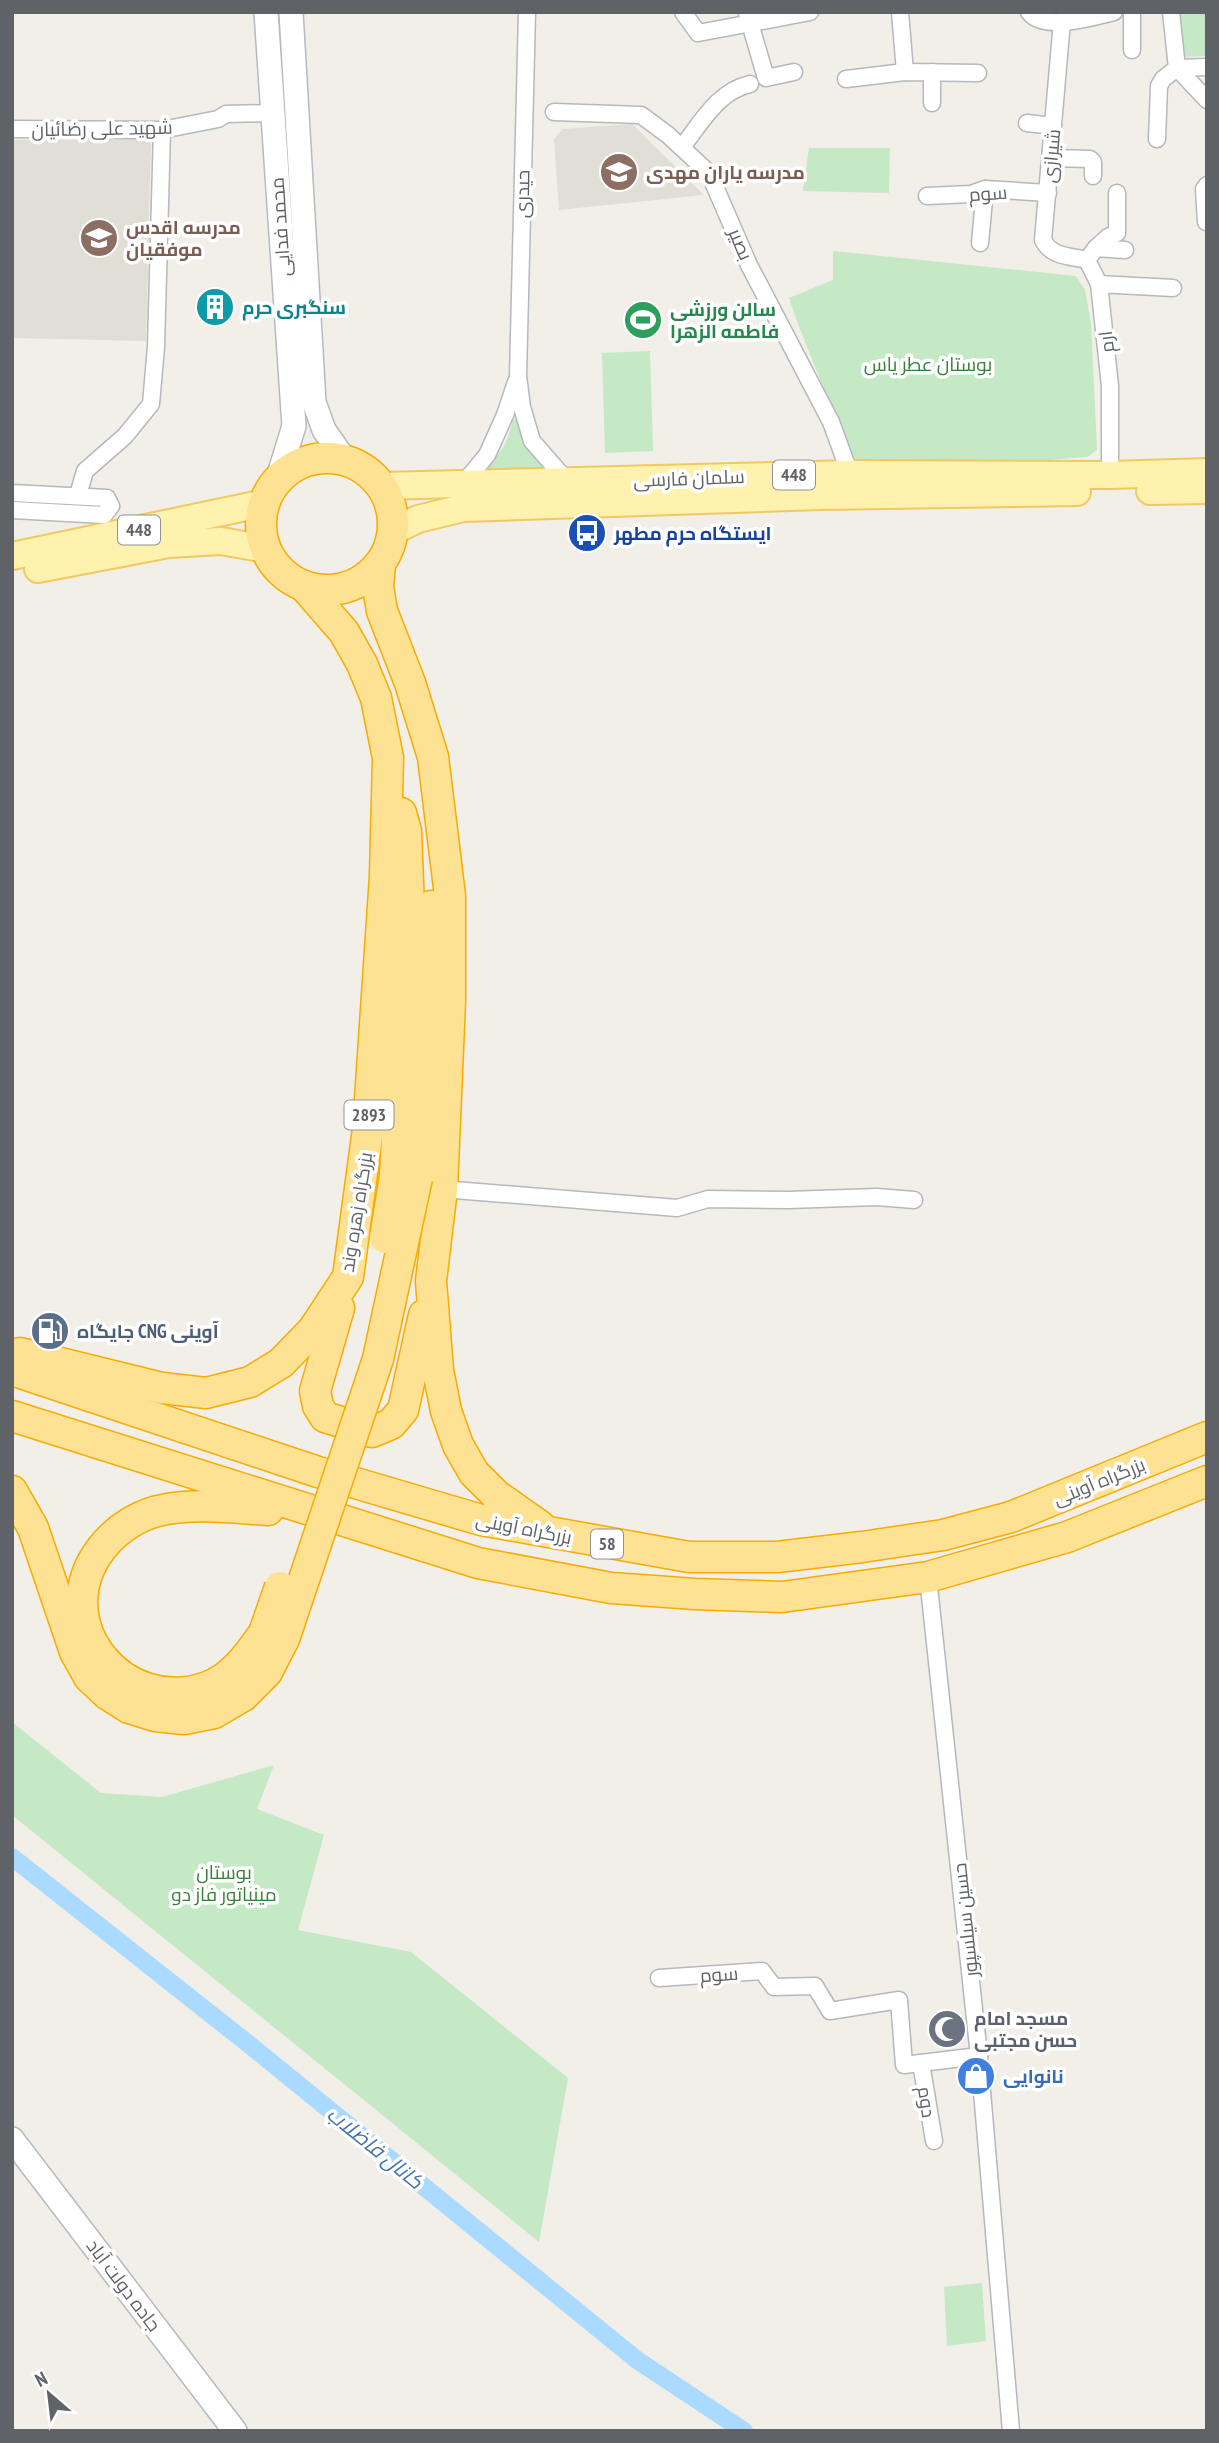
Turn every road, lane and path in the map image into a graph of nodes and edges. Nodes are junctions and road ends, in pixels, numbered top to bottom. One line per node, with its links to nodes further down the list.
1 (265, 12): 26 (street, محمد فدایی)
2 (291, 12): 47 (street, محمد فدایی)
3 (527, 12): 46 (street, حیدری)
4 (683, 12): 12 (street)
5 (810, 12): 11 (street)
6 (901, 12): 18 (street)
7 (1029, 12): 13 (street)
8 (1114, 12): 13 (street)
9 (1132, 12): 14 (street)
10 (1171, 12): 16 (street)
11 (774, 15): 12 (street)
12 (749, 18): 17 (street)
13 (1068, 18): 28 (street, شیرازی)
14 (1132, 50)
15 (1207, 67): 16 (street)
16 (1177, 68): 23 (street); 31 (street)
17 (794, 72)
18 (905, 72): 19 (street); 21 (street)
19 (932, 72): 20 (street); 24 (street)
20 (978, 73)
21 (846, 79)
22 (750, 84): 32 (street)
23 (1207, 100)
24 (932, 103)
25 (554, 111): 32 (street, بصیر)
26 (273, 113): 30 (street, شهید علی رضائیان); 55 (street, محمد فدایی)
27 (1027, 123): 28 (street)
28 (1053, 126): 33 (street, شیرازی)
29 (12, 129): 30 (street, شهید علی رضائیان)
30 (162, 130): 57 (street)
31 (1157, 139)
32 (682, 147): 49 (street, بصیر)
33 (1051, 158): 34 (street); 37 (street, شیرازی)
34 (1093, 176)
35 (1207, 185): 40 (street)
36 (985, 189): 37 (street, سوم); 38 (street, سوم); 41 (street)
37 (1048, 193): 43 (street, شیرازی)
38 (927, 196)
39 (1121, 201): 43 (street)
40 (1206, 222)
41 (980, 243)
42 (1125, 250): 43 (street)
43 (1091, 254): 44 (street, ارم)
44 (1099, 284): 45 (street); 50 (street, ارم)
45 (1173, 288)
46 (518, 376): 51 (street); 52 (street)
47 (345, 460): 53 (highway); 55 (highway)
48 (1207, 472): 50 (main road, سلمان فارسی / 448)
49 (850, 474): 50 (main road, سلمان فارسی / 448); 51 (main road, سلمان فارسی / 448)
50 (1110, 475)
51 (567, 481): 52 (main road, سلمان فارسی / 448)
52 (462, 485): 53 (main road, سلمان فارسی / 448)
53 (382, 486): 59 (highway)
54 (1207, 491): 59 (main road, سلمان فارسی / 448)
55 (271, 492): 60 (highway); 61 (main road, 448)
56 (12, 493): 57 (street)
57 (78, 495): 58 (street)
58 (12, 510)
59 (393, 531): 62 (highway)
60 (266, 549): 63 (main road, 448); 64 (highway)
61 (12, 556)
62 (380, 564): 64 (highway); 66 (highway, بزرگراه زهره وند)
63 (12, 574)
64 (304, 586): 65 (highway, بزرگراه زهره وند / 2893)
65 (388, 758): 66 (highway, بزرگراه زهره وند); 68 (highway, بزرگراه زهره وند / 2893)
66 (418, 1181): 67 (street); 69 (highway, بزرگراه زهره وند); 79 (highway, بزرگراه زهره وند, bridge)
67 (914, 1200)
68 (348, 1277): 69 (highway); 70 (highway, بزرگراه زهره وند / 2893)
69 (431, 1282): 77 (highway, بزرگراه زهره وند)
70 (12, 1351)
71 (12, 1370): 77 (highway, بزرگراه آوینی / 58)
72 (12, 1416): 76 (highway, بزرگراه آوینی / 58)
73 (1207, 1437): 77 (highway, بزرگراه آوینی / 58)
74 (1207, 1481): 78 (highway, بزرگراه آوینی / 58)
75 (12, 1491): 79 (highway)
76 (314, 1512): 78 (highway, بزرگراه آوینی / 58); 79 (highway)
77 (552, 1534)
78 (928, 1577): 81 (street, حسین سیلسپور)
79 (274, 1636)
80 (659, 1978): 82 (street, سوم)
81 (979, 2056): 82 (street); 86 (street, حسین سیلسپور)
82 (921, 2063): 84 (street, دوم)
83 (12, 2139): 85 (street, جاده دولت آباد)
84 (934, 2141)
85 (235, 2431)
86 (1011, 2431)

